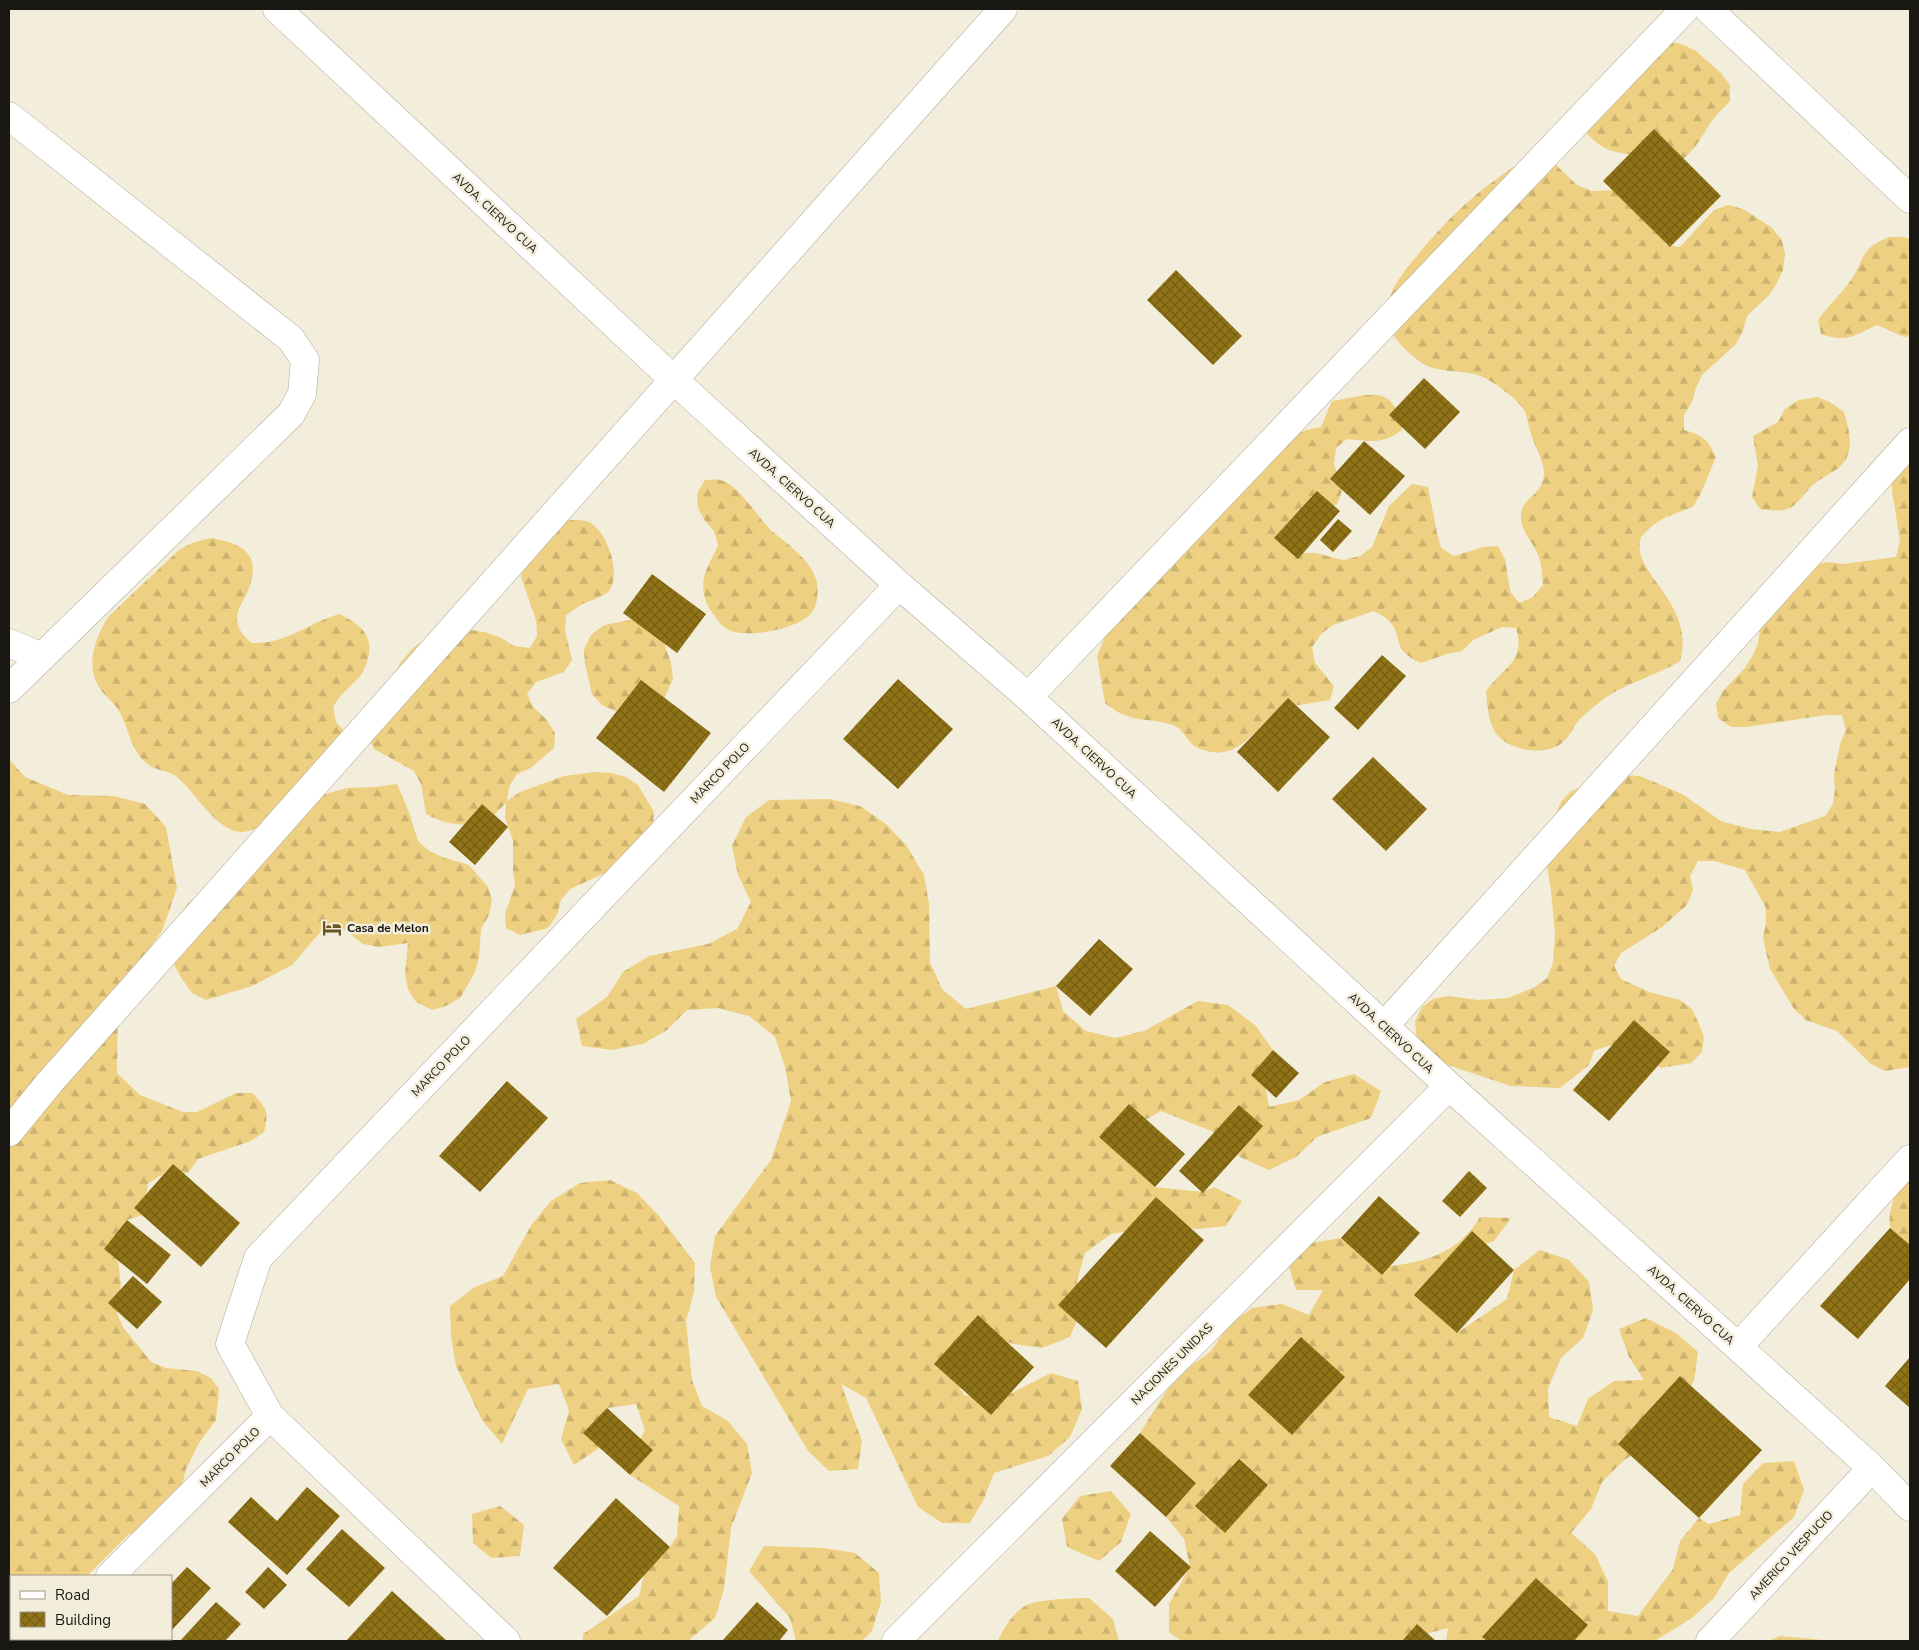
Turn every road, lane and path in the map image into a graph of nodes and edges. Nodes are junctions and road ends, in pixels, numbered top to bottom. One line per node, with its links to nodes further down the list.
1 (277, 9): 7 (street, AVDA. CIERVO CUA)
2 (1004, 9): 7 (street)
3 (1685, 9): 13 (street)
4 (1708, 9): 6 (street)
5 (9, 116): 11 (street)
6 (1910, 199)
7 (673, 379): 9 (street, AVDA. CIERVO CUA); 16 (street)
8 (1910, 442): 14 (street)
9 (899, 585): 13 (street, AVDA. CIERVO CUA); 19 (street, MARCO POLO)
10 (9, 643): 11 (street)
11 (42, 657): 12 (street)
12 (9, 689)
13 (1028, 697): 14 (street, AVDA. CIERVO CUA)
14 (1384, 1026): 15 (street, AVDA. CIERVO CUA)
15 (1449, 1086): 18 (street, AVDA. CIERVO CUA); 24 (street, NACIONES UNIDAS)
16 (9, 1132)
17 (1910, 1159): 18 (street)
18 (1738, 1347): 20 (street, AVDA. CIERVO CUA)
19 (270, 1416): 22 (street, MARCO POLO); 23 (street)
20 (1872, 1468): 21 (street, AVDA. CIERVO CUA); 25 (street, AMERICO VESPUCIO)
21 (1910, 1507)
22 (111, 1575)
23 (506, 1641)
24 (896, 1641)
25 (1710, 1641)

